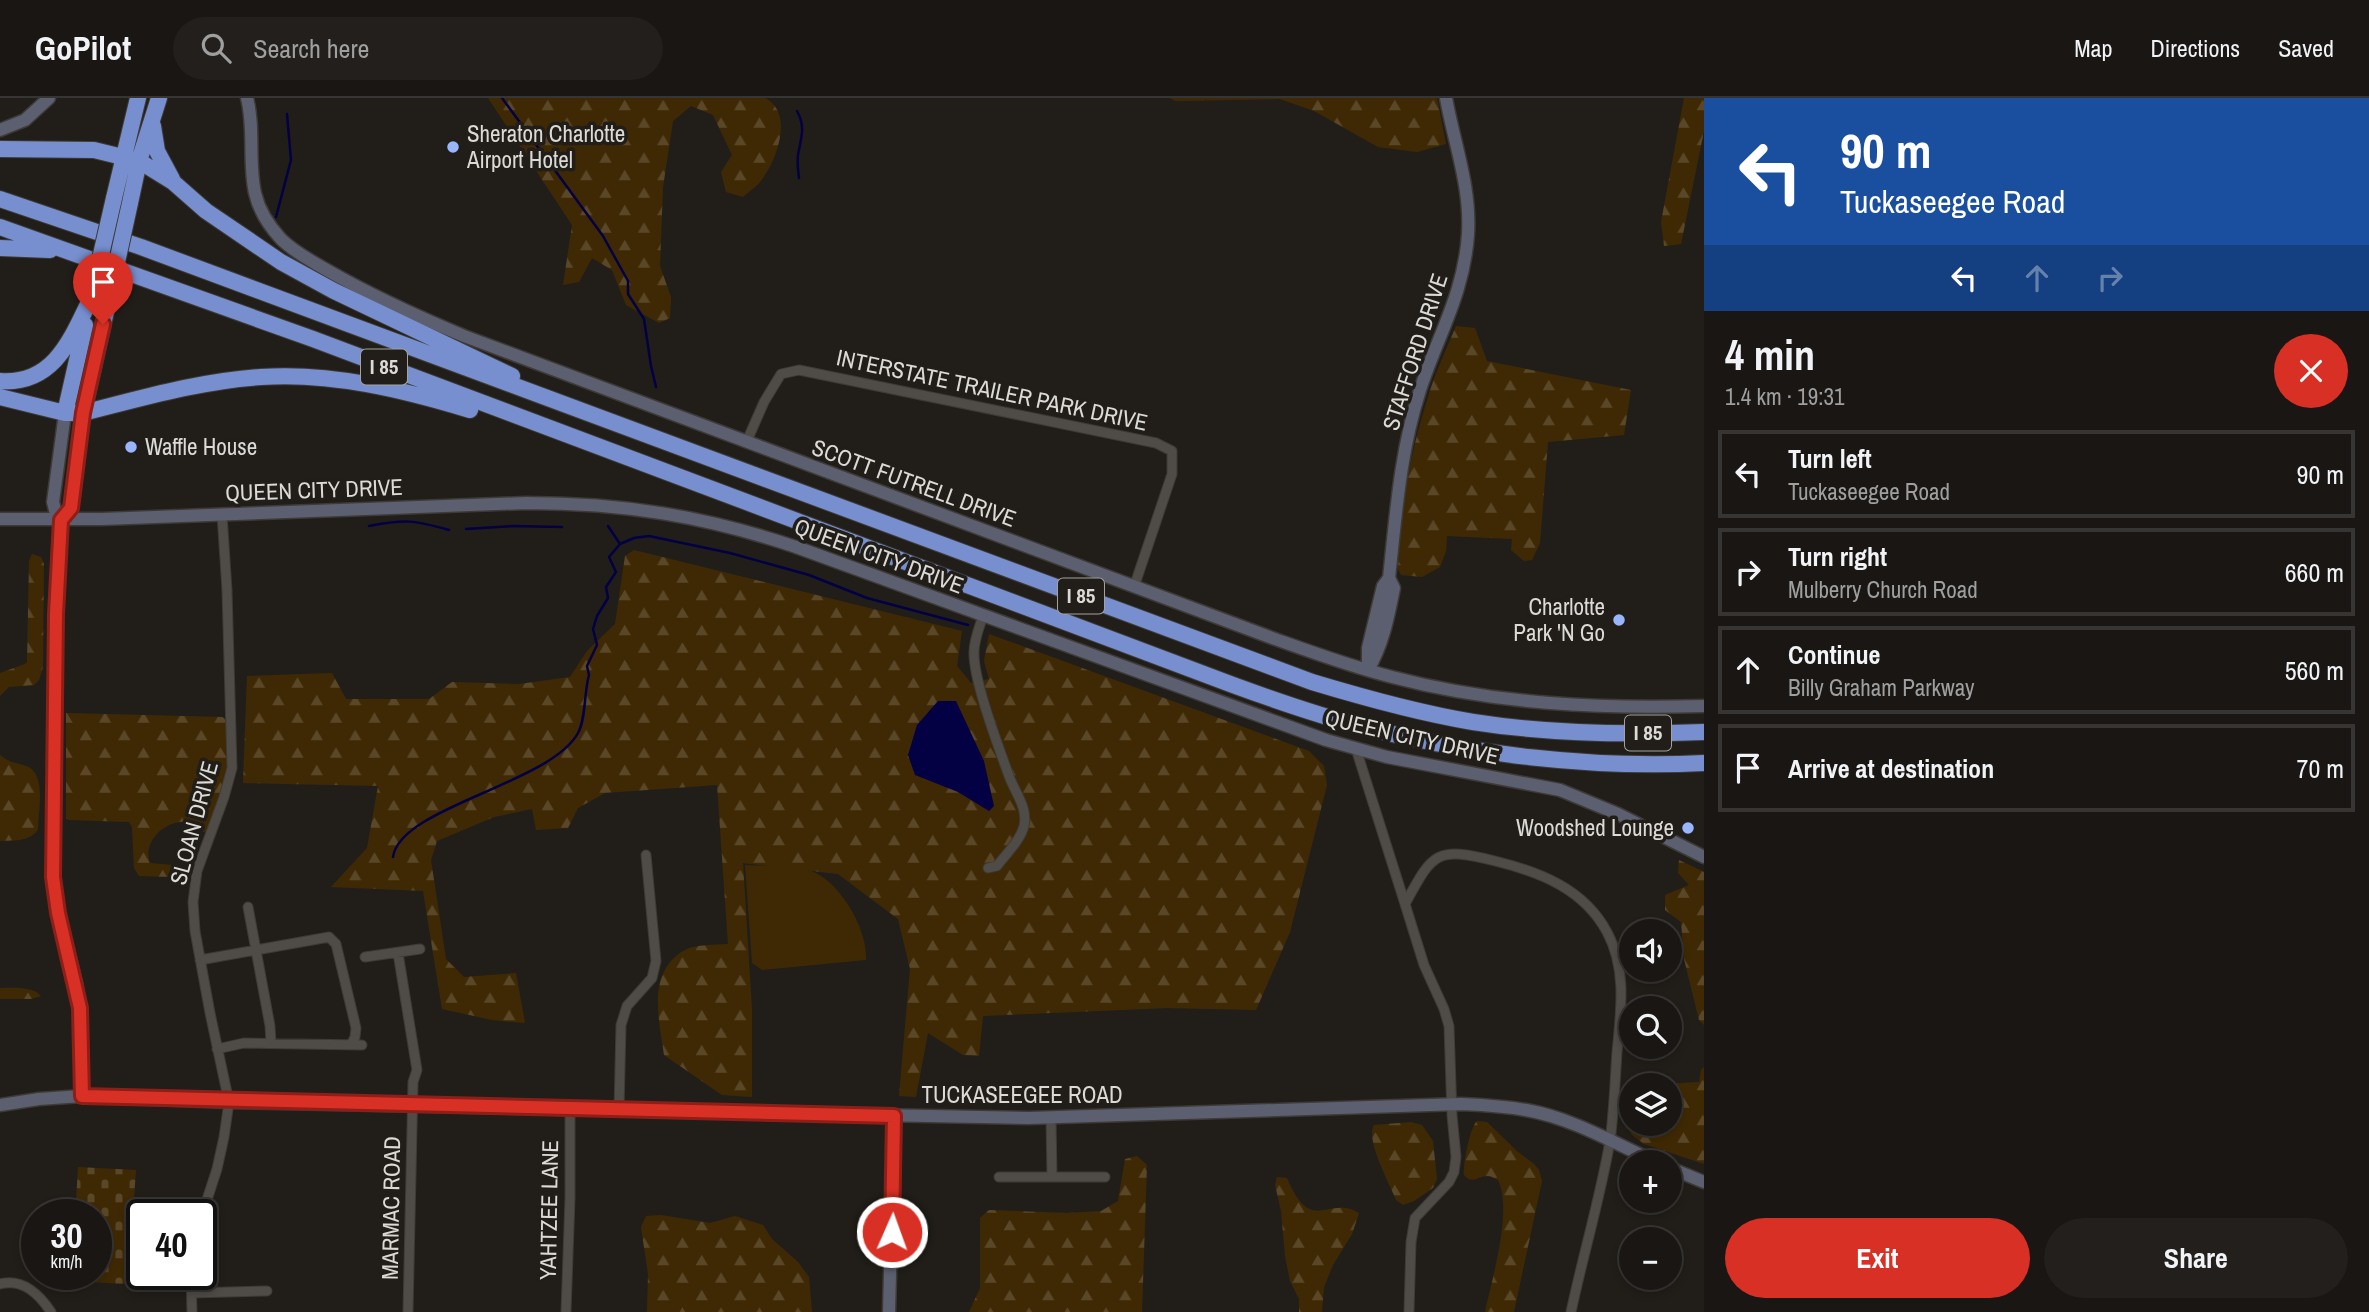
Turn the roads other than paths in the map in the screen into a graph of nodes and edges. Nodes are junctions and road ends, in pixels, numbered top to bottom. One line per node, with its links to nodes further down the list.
1 (49, 98): 7 (street)
2 (138, 98): 9 (highway)
3 (159, 98): 6 (highway)
4 (247, 98): 21 (street, SCOTT FUTRELL DRIVE)
5 (1446, 98): 28 (street, STAFFORD DRIVE)
6 (152, 116): 9 (highway); 10 (highway)
7 (0, 130)
8 (0, 149): 9 (highway)
9 (132, 159): 10 (highway); 15 (highway, bridge); 20 (highway, bridge)
10 (173, 182): 18 (highway)
11 (0, 199): 18 (highway, I 85)
12 (0, 227): 14 (highway, I 85)
13 (0, 247): 14 (highway)
14 (77, 253): 22 (highway, I 85)
15 (91, 298): 16 (highway); 19 (highway)
16 (0, 381)
17 (0, 397): 19 (highway)
18 (582, 412): 30 (highway, I 85)
19 (65, 413): 20 (highway); 25 (street)
20 (83, 413): 22 (highway); 25 (street)
21 (746, 443): 26 (street, SCOTT FUTRELL DRIVE); 26 (street, INTERSTATE TRAILER PARK DRIVE)
22 (607, 451): 32 (highway, I 85)
23 (222, 515): 25 (street, QUEEN CITY DRIVE); 27 (street, QUEEN CITY DRIVE); 42 (street, SLOAN DRIVE)
24 (0, 519): 25 (street, QUEEN CITY DRIVE)
25 (61, 520): 47 (street)
26 (1134, 587): 28 (street, SCOTT FUTRELL DRIVE)
27 (983, 616): 31 (street, QUEEN CITY DRIVE); 35 (street)
28 (1368, 670): 29 (street, SCOTT FUTRELL DRIVE)
29 (1704, 706)
30 (1704, 732)
31 (1356, 749): 34 (street, QUEEN CITY DRIVE); 36 (street)
32 (1704, 764)
33 (646, 855): 53 (street)
34 (1704, 857)
35 (988, 868)
36 (1405, 904): 51 (street); 56 (street)
37 (248, 907): 39 (street)
38 (420, 949): 40 (street)
39 (255, 950): 42 (street); 43 (street); 44 (street)
40 (397, 953): 41 (street); 49 (street, MARMAC ROAD)
41 (365, 957)
42 (200, 960): 46 (street, SLOAN DRIVE)
43 (271, 1043): 44 (street); 46 (street)
44 (351, 1045): 45 (street)
45 (362, 1045)
46 (217, 1049): 48 (street, SLOAN DRIVE)
47 (82, 1096): 48 (street, TUCKASEEGEE ROAD); 50 (street, TUCKASEEGEE ROAD)
48 (229, 1102): 49 (street, TUCKASEEGEE ROAD); 63 (street, SLOAN DRIVE)
49 (413, 1104): 52 (street, TUCKASEEGEE ROAD); 70 (street, MARMAC ROAD)
50 (0, 1105)
51 (1452, 1105): 55 (street, TUCKASEEGEE ROAD); 56 (street, TUCKASEEGEE ROAD); 73 (street)
52 (570, 1108): 53 (street, TUCKASEEGEE ROAD); 71 (street, YAHTZEE LANE)
53 (619, 1110): 54 (street, TUCKASEEGEE ROAD)
54 (894, 1116): 55 (street, TUCKASEEGEE ROAD); 72 (street)
55 (1051, 1118): 60 (street)
56 (1610, 1140): 57 (street, TUCKASEEGEE ROAD); 74 (street)
57 (1631, 1150)
58 (1682, 1173): 62 (street)
59 (999, 1177): 60 (street)
60 (1052, 1177): 61 (street)
61 (1105, 1177)
62 (1704, 1182)
63 (207, 1199)
64 (0, 1284): 68 (street)
65 (192, 1290): 67 (street)
66 (267, 1291): 67 (street)
67 (192, 1293): 69 (street)
68 (51, 1312)
69 (192, 1312)
70 (408, 1312)
71 (566, 1312)
72 (889, 1312)
73 (1409, 1312)
74 (1571, 1312)

